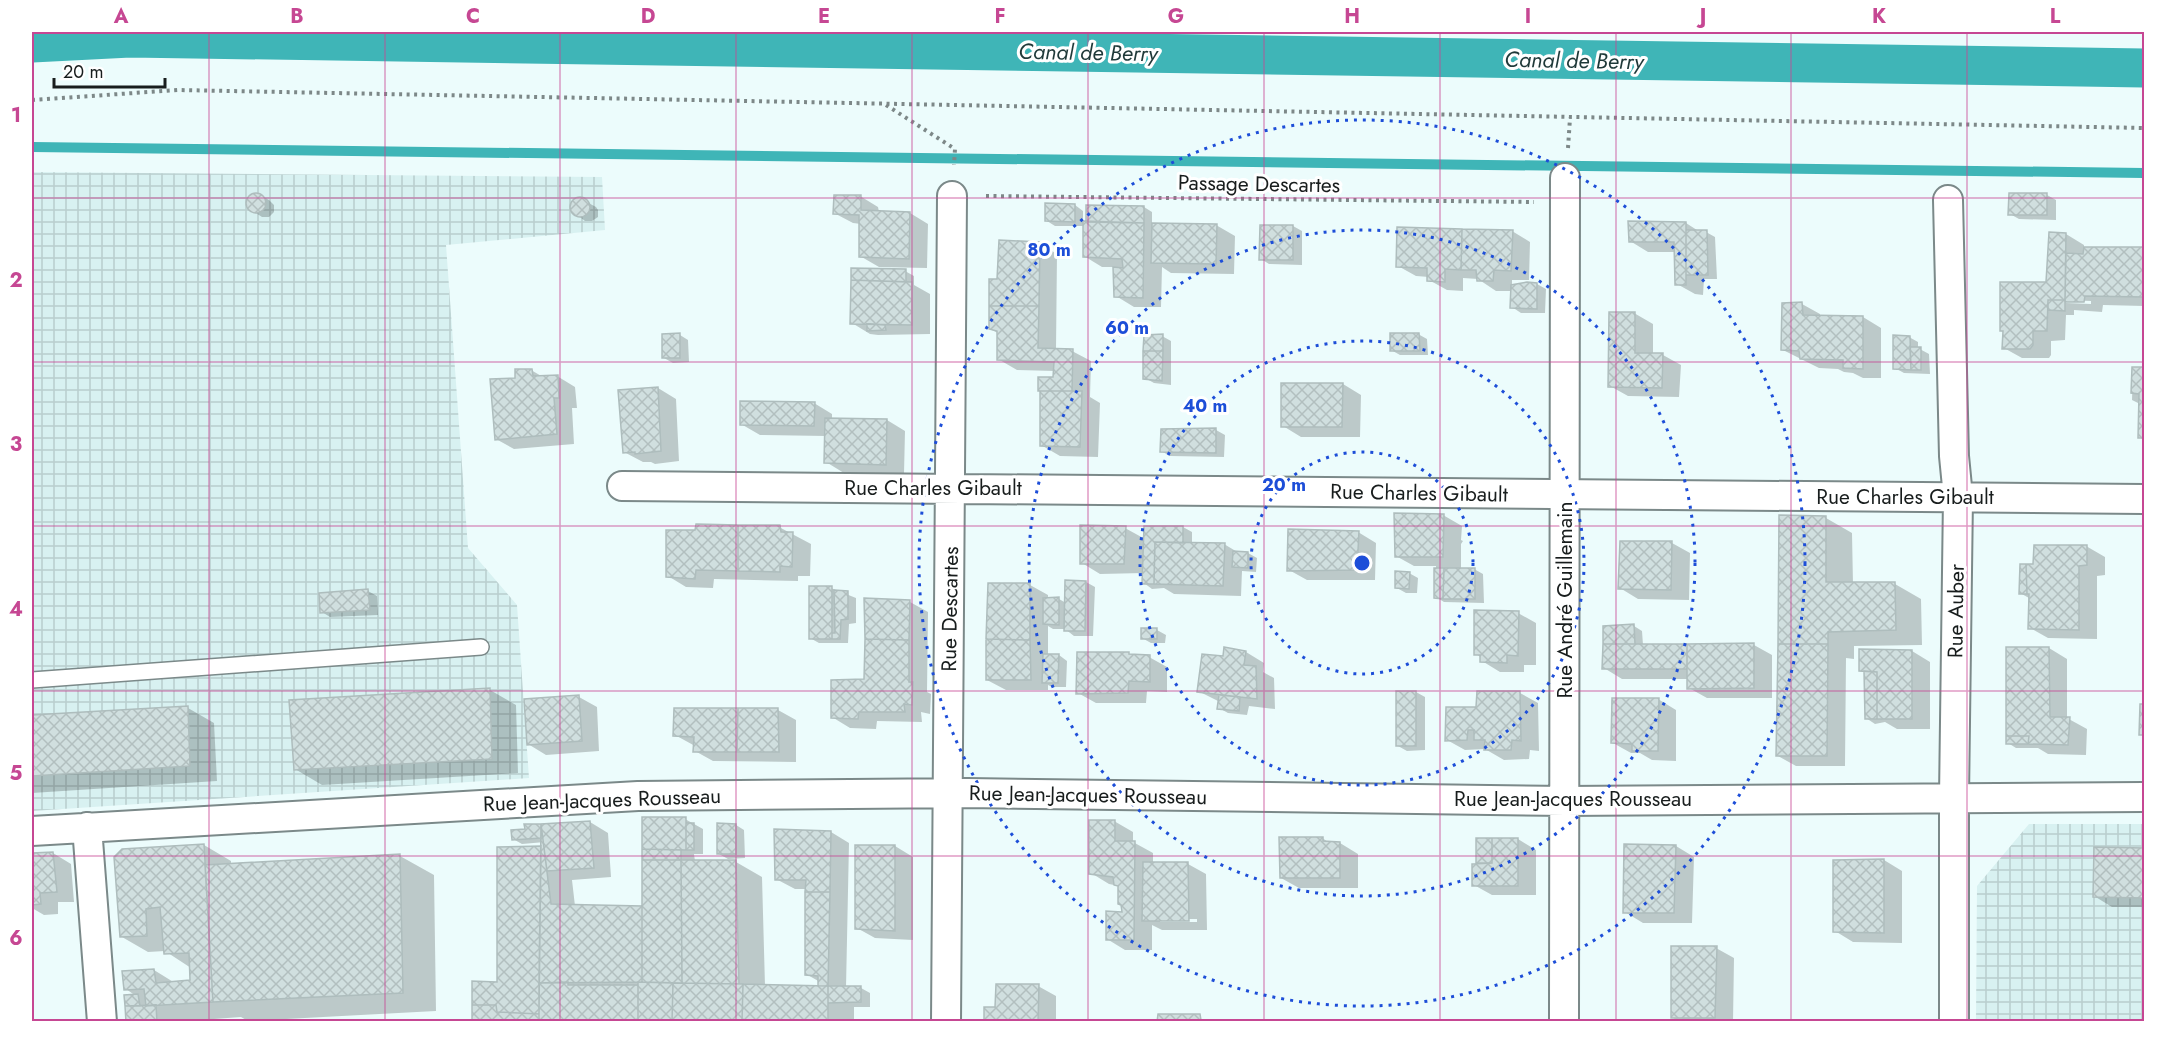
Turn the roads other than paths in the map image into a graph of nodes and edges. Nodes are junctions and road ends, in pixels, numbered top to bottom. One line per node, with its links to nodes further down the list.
1 (1565, 190): 6 (street, Rue André Guillemain)
2 (952, 196): 5 (street, Rue Descartes)
3 (1948, 200): 7 (street, Rue Auber)
4 (622, 486): 5 (street, Rue Charles Gibault)
5 (951, 488): 6 (street, Rue Charles Gibault); 11 (street, Rue Descartes)
6 (1565, 494): 7 (street, Rue Charles Gibault); 14 (street, Rue André Guillemain)
7 (1958, 497): 8 (street, Rue Charles Gibault); 12 (street, Rue Auber)
8 (2145, 499)
9 (481, 647): 10 (lane)
10 (32, 680)
11 (948, 793): 14 (street, Rue Jean-Jacques Rousseau); 15 (street, Rue Jean-Jacques Rousseau); 18 (street, Rue Descartes)
12 (1954, 797): 13 (street, Rue Jean-Jacques Rousseau); 14 (street, Rue Jean-Jacques Rousseau); 20 (street, Rue Auber)
13 (2145, 797)
14 (1565, 801): 19 (street, Rue André Guillemain)
15 (87, 827): 16 (street, Rue Jean-Jacques Rousseau); 17 (street)
16 (32, 831)
17 (102, 1022)
18 (946, 1022)
19 (1564, 1022)
20 (1954, 1022)

